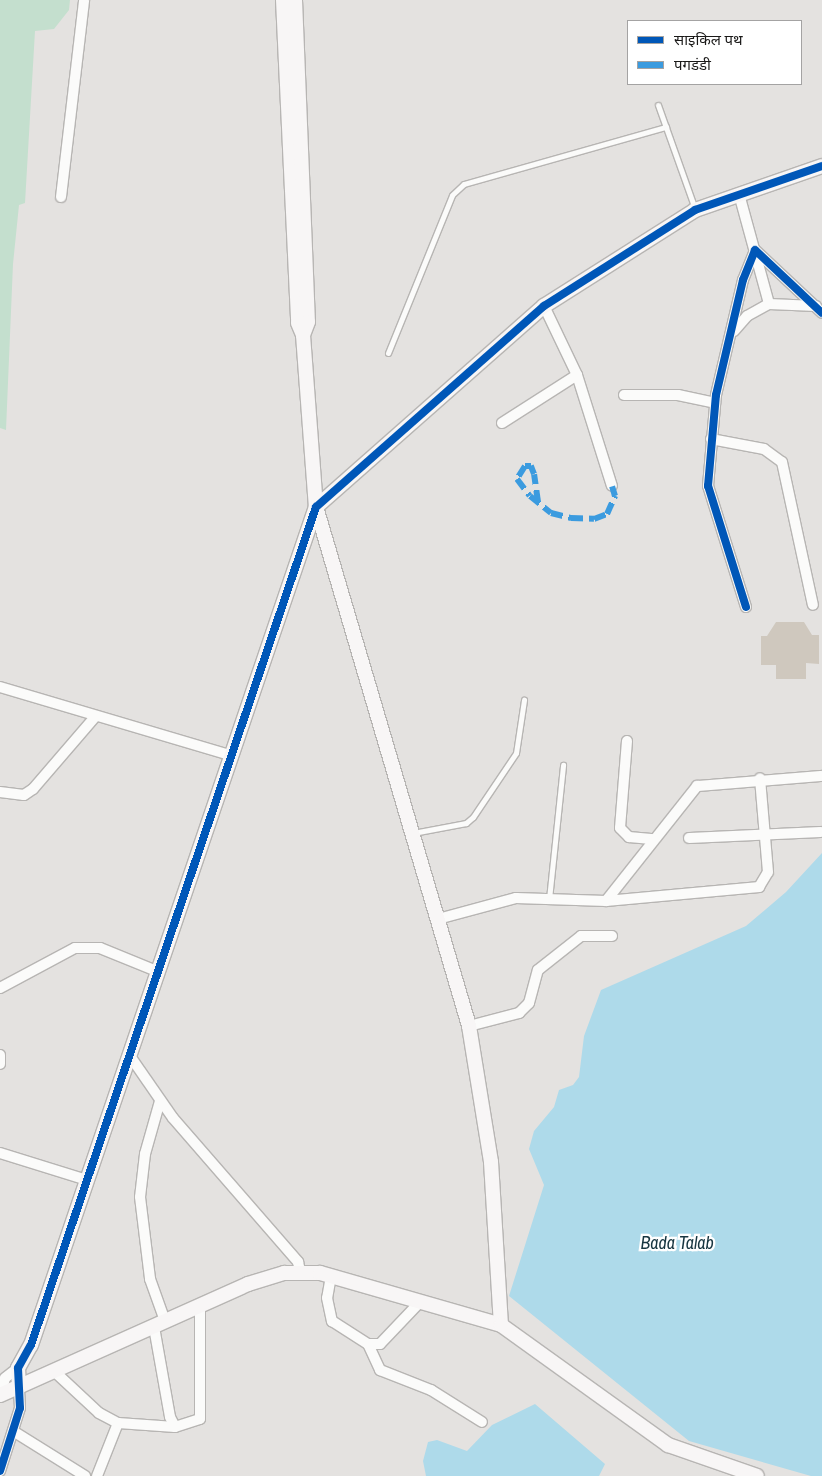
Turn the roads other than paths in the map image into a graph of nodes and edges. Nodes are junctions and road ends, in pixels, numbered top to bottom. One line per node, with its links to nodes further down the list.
1 (84, 0): 8 (street)
2 (283, 0): 15 (main road)
3 (295, 0): 15 (main road)
4 (658, 104): 5 (lane)
5 (666, 127): 9 (lane); 16 (lane)
6 (822, 166): 7 (main road)
7 (739, 194): 9 (main road); 10 (street)
8 (61, 196)
9 (695, 210): 12 (main road)
10 (755, 250): 11 (street); 13 (street); 14 (street)
11 (769, 304): 13 (street); 14 (street)
12 (544, 306): 17 (street); 23 (main road)
13 (819, 310)
14 (734, 332): 19 (street)
15 (303, 335): 23 (main road)
16 (388, 353)
17 (577, 375): 20 (street); 22 (street)
18 (624, 395): 19 (street)
19 (715, 403): 21 (street)
20 (502, 423)
21 (712, 439): 24 (street); 25 (street)
22 (612, 486)
23 (316, 508): 30 (main road); 36 (main road)
24 (813, 606)
25 (746, 607)
26 (0, 687): 28 (street)
27 (524, 700): 36 (lane)
28 (95, 717): 30 (street); 34 (street)
29 (627, 740): 39 (street)
30 (233, 756): 44 (main road)
31 (563, 765): 40 (lane)
32 (822, 776): 33 (street)
33 (760, 778): 37 (street); 39 (street)
34 (0, 792)
35 (821, 832): 37 (street)
36 (412, 833): 42 (main road)
37 (765, 834): 38 (street); 41 (street)
38 (689, 838)
39 (654, 839): 41 (street)
40 (549, 899): 41 (street); 42 (street)
41 (606, 901)
42 (438, 919): 46 (main road)
43 (612, 936): 46 (street)
44 (159, 972): 45 (street); 48 (main road)
45 (0, 988)
46 (469, 1026): 58 (main road)
47 (0, 1055): 49 (street)
48 (130, 1056): 50 (street); 52 (main road)
49 (0, 1064)
50 (160, 1100): 53 (street); 57 (street)
51 (0, 1153): 52 (street)
52 (87, 1180): 60 (main road)
53 (300, 1271): 54 (main road); 56 (main road)
54 (330, 1276): 55 (main road); 59 (street)
55 (421, 1301): 58 (main road); 59 (street)
56 (200, 1306): 57 (main road); 66 (street)
57 (160, 1324): 61 (main road); 66 (street)
58 (501, 1324): 71 (main road)
59 (368, 1344): 64 (street)
60 (18, 1368): 62 (street); 63 (main road)
61 (55, 1372): 63 (main road); 65 (street)
62 (1, 1387): 63 (main road)
63 (19, 1387): 67 (street)
64 (482, 1422)
65 (118, 1423): 66 (street); 70 (street)
66 (175, 1426)
67 (13, 1431): 68 (street); 69 (street)
68 (0, 1471)
69 (85, 1476)
70 (96, 1476)
71 (757, 1476)

